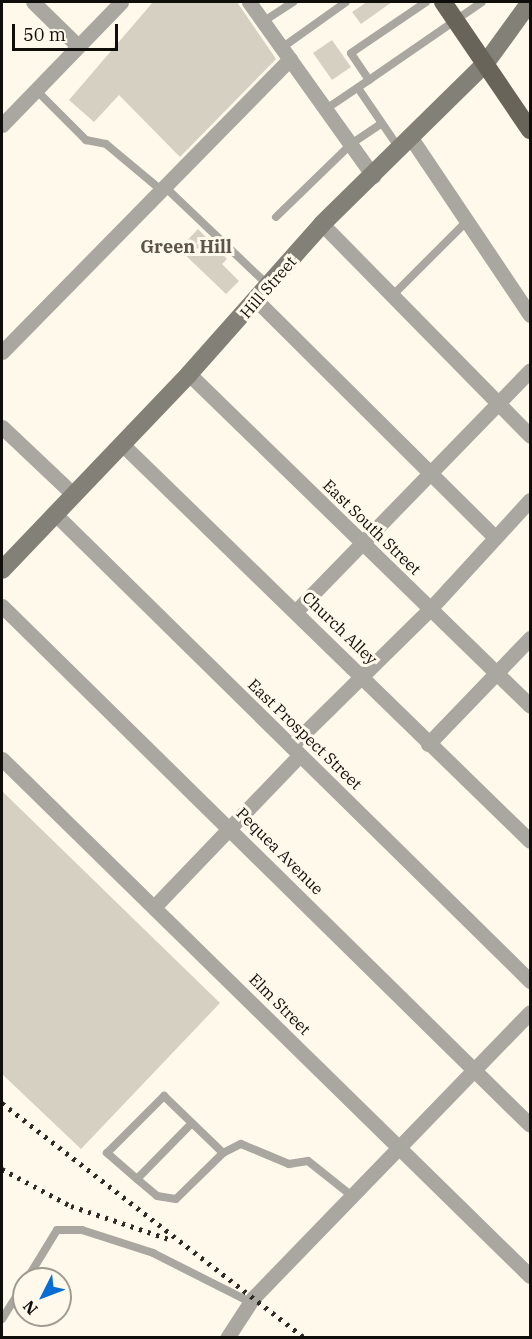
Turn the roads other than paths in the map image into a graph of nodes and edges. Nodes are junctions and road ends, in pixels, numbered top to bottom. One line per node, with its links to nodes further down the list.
1 (33, 2): 12 (street)
2 (121, 2): 12 (street)
3 (249, 2): 11 (street)
4 (292, 2): 11 (lane)
5 (346, 2): 13 (lane)
6 (426, 2): 15 (lane)
7 (443, 2): 10 (main road)
8 (479, 2): 10 (lane)
9 (530, 2): 14 (main road, Hill Street)
10 (456, 20): 14 (main road); 15 (lane)
11 (264, 21): 13 (street)
12 (78, 45): 17 (street)
13 (287, 53): 18 (street); 25 (street)
14 (485, 64): 21 (main road); 23 (main road, Hill Street)
15 (369, 80): 16 (lane)
16 (358, 88): 18 (lane); 19 (lane)
17 (35, 89): 20 (street); 25 (lane)
18 (326, 109): 22 (street)
19 (382, 123): 22 (lane); 23 (lane)
20 (2, 125)
21 (531, 130)
22 (351, 144): 24 (street); 26 (lane)
23 (405, 144): 24 (main road, Hill Street); 27 (street)
24 (373, 176): 28 (main road, Hill Street)
25 (163, 189): 29 (lane); 33 (street)
26 (276, 217)
27 (467, 221): 30 (lane); 32 (street)
28 (322, 224): 29 (main road, Hill Street); 30 (street)
29 (269, 286): 31 (main road, Hill Street)
30 (392, 296): 36 (street)
31 (257, 301): 35 (main road, Hill Street); 40 (street)
32 (531, 315)
33 (2, 352)
34 (531, 370): 36 (street)
35 (189, 374): 39 (main road, Hill Street); 45 (street, East South Street)
36 (496, 404): 38 (street); 40 (street)
37 (2, 428): 41 (street)
38 (531, 436)
39 (122, 444): 41 (main road, Hill Street); 49 (street, Church Alley)
40 (430, 475): 44 (street); 45 (street)
41 (74, 495): 43 (main road, Hill Street)
42 (531, 500): 44 (street)
43 (54, 513): 46 (main road, Hill Street); 55 (street, East Prospect Street)
44 (494, 536): 48 (street)
45 (364, 544): 48 (street, East South Street); 49 (street)
46 (2, 570)
47 (2, 606): 57 (street, Pequea Avenue)
48 (430, 609): 51 (street, East South Street); 52 (street)
49 (297, 610): 52 (street, Church Alley)
50 (531, 638): 51 (street)
51 (497, 673): 53 (street, East South Street); 54 (street)
52 (361, 674): 54 (street, Church Alley); 55 (street)
53 (531, 706)
54 (428, 744): 58 (street, Church Alley)
55 (296, 750): 57 (street); 60 (street, East Prospect Street)
56 (2, 759): 59 (street, Elm Street)
57 (230, 827): 59 (street); 62 (street, Pequea Avenue)
58 (527, 832)
59 (155, 906): 65 (street, Elm Street)
60 (528, 971)
61 (531, 1012): 62 (street)
62 (473, 1068): 64 (street, Pequea Avenue); 65 (street)
63 (192, 1123): 66 (lane); 67 (lane); 67 (lane)
64 (531, 1125)
65 (400, 1147): 68 (street); 70 (street, Elm Street)
66 (223, 1153): 67 (lane); 68 (lane)
67 (137, 1179)
68 (352, 1196): 71 (street)
69 (34, 1267): 71 (lane)
70 (531, 1276)
71 (250, 1302): 74 (street)
72 (12, 1303): 73 (lane)
73 (2, 1319)
74 (227, 1338)

